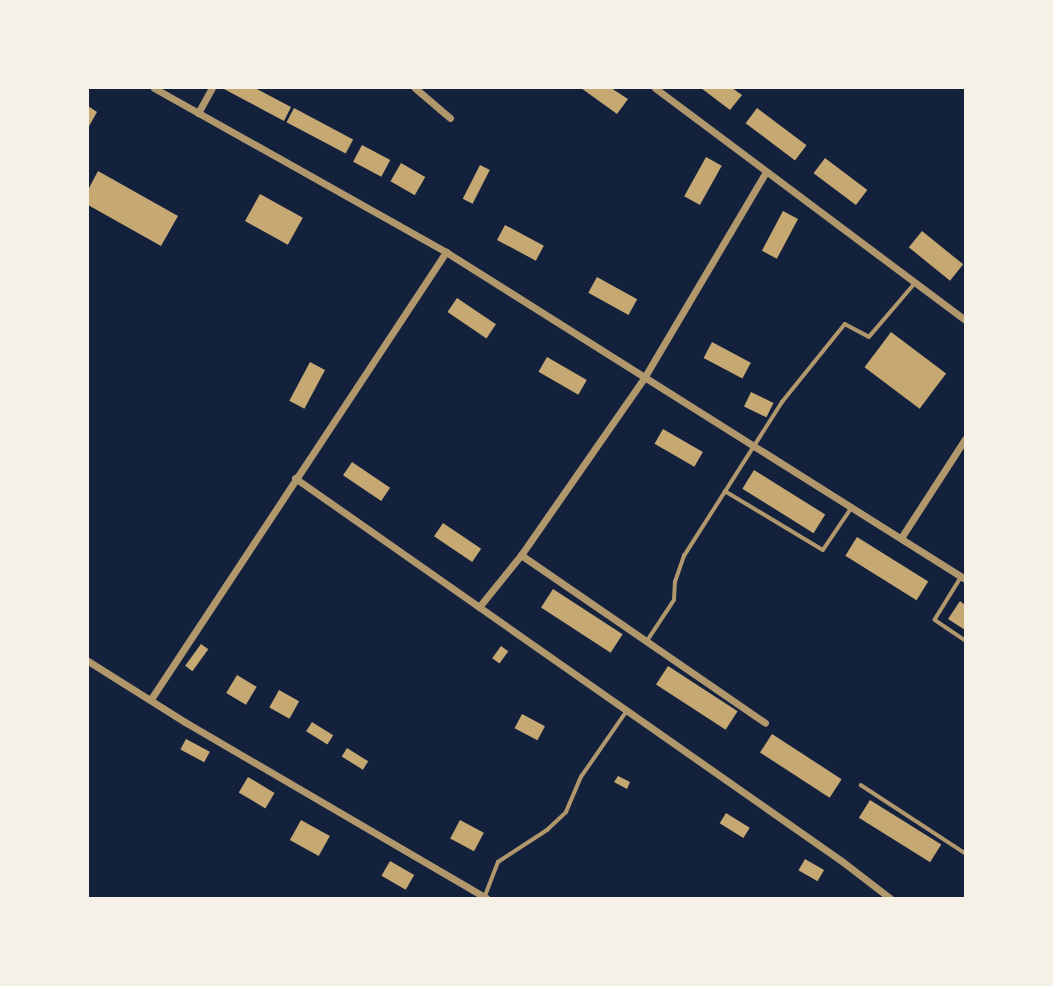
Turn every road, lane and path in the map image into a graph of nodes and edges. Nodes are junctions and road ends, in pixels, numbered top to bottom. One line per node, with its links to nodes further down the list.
1 (154, 88): 5 (street)
2 (212, 88): 5 (street)
3 (415, 88): 6 (street)
4 (655, 88): 7 (street)
5 (198, 113): 8 (street)
6 (450, 118)
7 (766, 172): 9 (street); 11 (street)
8 (446, 252): 11 (street); 14 (street)
9 (916, 282): 10 (street); 13 (lane)
10 (965, 320)
11 (644, 378): 13 (street); 18 (street)
12 (965, 439): 17 (street)
13 (755, 446): 15 (lane); 16 (street)
14 (295, 478): 20 (street); 24 (street)
15 (725, 491): 16 (lane); 21 (lane)
16 (852, 506): 17 (street)
17 (901, 538): 19 (street)
18 (521, 555): 20 (street); 21 (street)
19 (964, 578): 22 (lane)
20 (479, 607): 25 (street)
21 (647, 640): 26 (street)
22 (965, 640)
23 (88, 661): 24 (street)
24 (151, 699): 29 (street)
25 (626, 712): 29 (lane); 30 (street)
26 (765, 723)
27 (861, 785): 28 (lane)
28 (965, 853)
29 (485, 898)
30 (890, 898)

